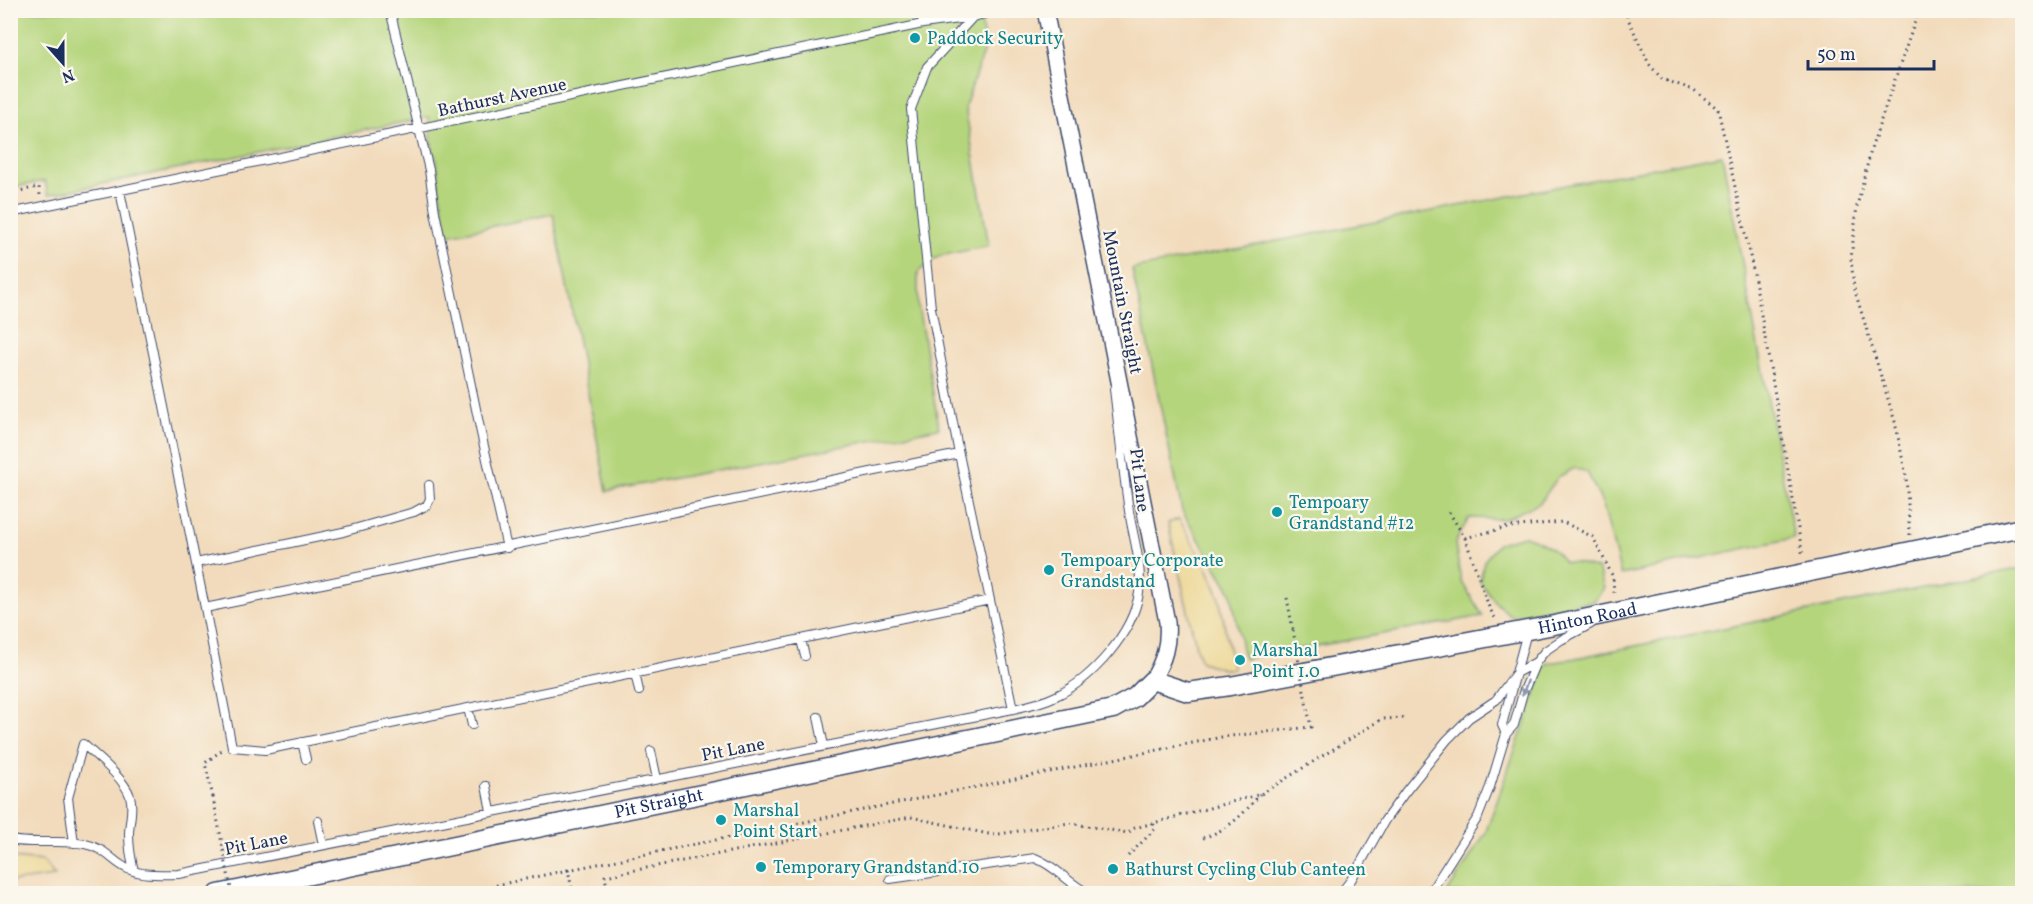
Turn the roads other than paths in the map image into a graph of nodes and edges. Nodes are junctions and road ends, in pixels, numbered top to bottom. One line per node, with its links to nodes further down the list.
1 (390, 10): 7 (lane)
2 (921, 10): 6 (lane)
3 (999, 10): 5 (lane, Bathurst Avenue)
4 (1045, 10): 10 (street, Mountain Straight)
5 (973, 17): 6 (lane, Bathurst Avenue); 11 (lane)
6 (923, 24): 7 (lane, Bathurst Avenue)
7 (420, 129): 8 (lane, Bathurst Avenue); 14 (lane)
8 (120, 191): 9 (lane, Bathurst Avenue); 15 (lane)
9 (10, 213)
10 (1104, 314): 25 (street, Mountain Straight); 28 (lane, Pit Lane)
11 (959, 454): 14 (lane); 16 (lane)
12 (429, 485): 15 (lane)
13 (2022, 528): 18 (street, Hinton Road)
14 (507, 548): 17 (lane)
15 (196, 563): 17 (lane)
16 (990, 600): 20 (lane); 28 (lane)
17 (205, 608): 32 (lane)
18 (1614, 613): 19 (street, Hinton Road); 22 (lane)
19 (1528, 630): 24 (lane); 25 (street, Hinton Road)
20 (801, 640): 21 (lane); 23 (lane)
21 (805, 656)
22 (1536, 662): 24 (lane); 31 (lane, one-way to 31)
23 (634, 673): 26 (lane); 27 (lane)
24 (1516, 673): 31 (lane); 47 (lane)
25 (1152, 680): 45 (street, Pit Straight)
26 (639, 691)
27 (468, 708): 30 (lane); 32 (lane)
28 (1013, 709): 33 (lane, Pit Lane)
29 (818, 717): 33 (lane)
30 (472, 724)
31 (1506, 734): 48 (lane)
32 (302, 742): 35 (lane)
33 (824, 746): 36 (lane, Pit Lane)
34 (651, 751): 36 (lane)
35 (306, 759)
36 (657, 779): 38 (lane, Pit Lane)
37 (486, 786): 38 (lane)
38 (491, 811): 42 (lane, Pit Lane)
39 (318, 821): 42 (lane)
40 (10, 840): 41 (lane, Pit Lane)
41 (74, 843): 43 (lane, Pit Lane); 43 (lane)
42 (323, 845): 43 (lane, Pit Lane)
43 (134, 871)
44 (890, 879): 46 (lane)
45 (218, 894)
46 (1090, 894)
47 (1340, 894)
48 (1429, 894)

